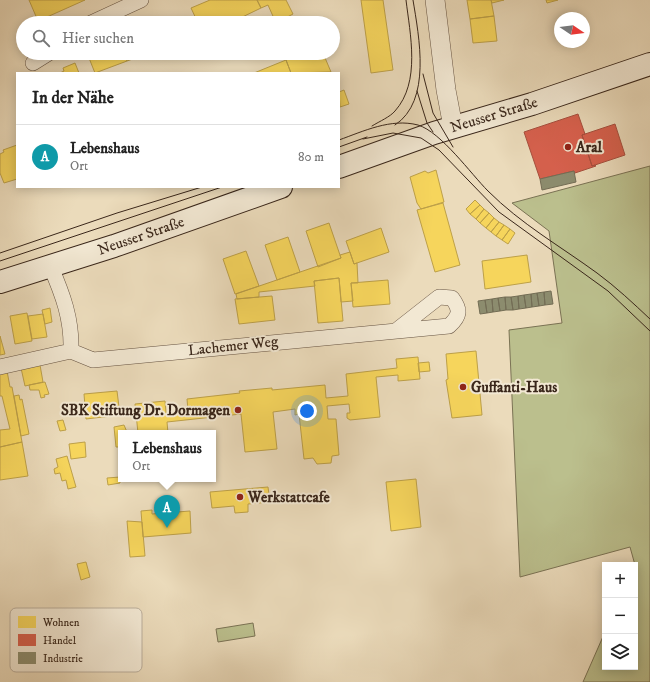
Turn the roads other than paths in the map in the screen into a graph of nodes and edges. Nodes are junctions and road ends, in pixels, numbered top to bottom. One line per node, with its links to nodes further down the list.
1 (141, 0): 3 (street)
2 (435, 0): 7 (street)
3 (106, 16)
4 (38, 60): 5 (street)
5 (33, 63)
6 (650, 64): 7 (main road, Neusser Straße)
7 (453, 127): 8 (main road, Neusser Straße)
8 (340, 167)
9 (278, 188): 10 (main road, Neusser Straße)
10 (50, 265): 11 (main road, Neusser Straße); 13 (street)
11 (0, 282)
12 (397, 330): 13 (street, Lachemer Weg)
13 (71, 351): 14 (street)
14 (0, 367)

